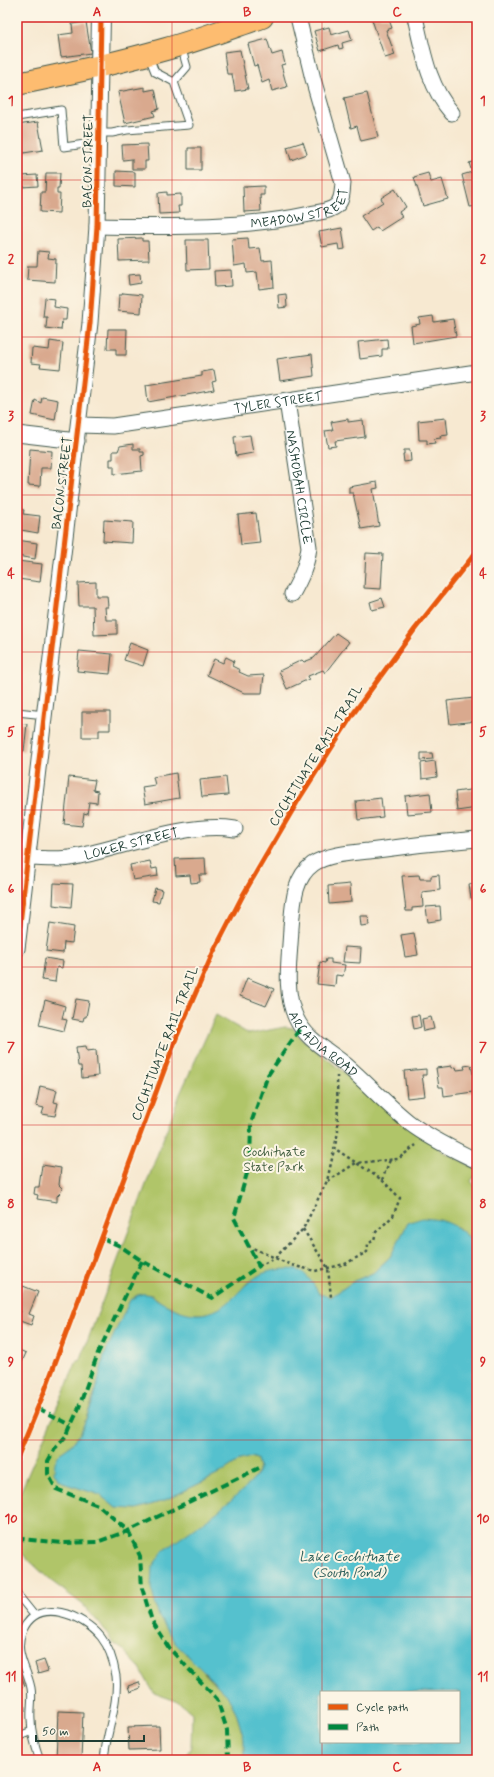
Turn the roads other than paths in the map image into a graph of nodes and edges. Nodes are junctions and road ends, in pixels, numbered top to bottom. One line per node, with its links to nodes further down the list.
1 (102, 17): 7 (street, BACON STREET)
2 (262, 17): 5 (main road)
3 (298, 17): 13 (street, MEADOW STREET)
4 (414, 17): 10 (street)
5 (180, 45): 6 (main road); 8 (lane)
6 (148, 54): 7 (main road); 8 (lane)
7 (100, 67): 9 (main road); 12 (street, BACON STREET)
8 (174, 82): 12 (lane)
9 (17, 84)
10 (452, 113)
11 (17, 117): 12 (lane)
12 (99, 137): 13 (street, BACON STREET)
13 (97, 226): 16 (street, BACON STREET)
14 (477, 372): 15 (street, TYLER STREET)
15 (287, 401): 16 (street, TYLER STREET); 19 (street, NASHOBAH CIRCLE)
16 (79, 425): 18 (street, BACON STREET)
17 (17, 434): 18 (street)
18 (77, 441): 21 (street, BACON STREET)
19 (292, 594)
20 (17, 712): 21 (lane)
21 (45, 715): 24 (street, BACON STREET)
22 (235, 829): 24 (street, LOKER STREET)
23 (477, 838): 26 (street, ARCADIA ROAD)
24 (27, 858): 25 (street, BACON STREET)
25 (17, 949)
26 (477, 1161)
27 (17, 1594): 28 (lane)
28 (20, 1603): 29 (lane)
29 (34, 1615): 30 (lane); 33 (lane)
30 (32, 1731): 31 (lane); 32 (lane)
31 (17, 1737)
32 (40, 1760)
33 (104, 1760)

